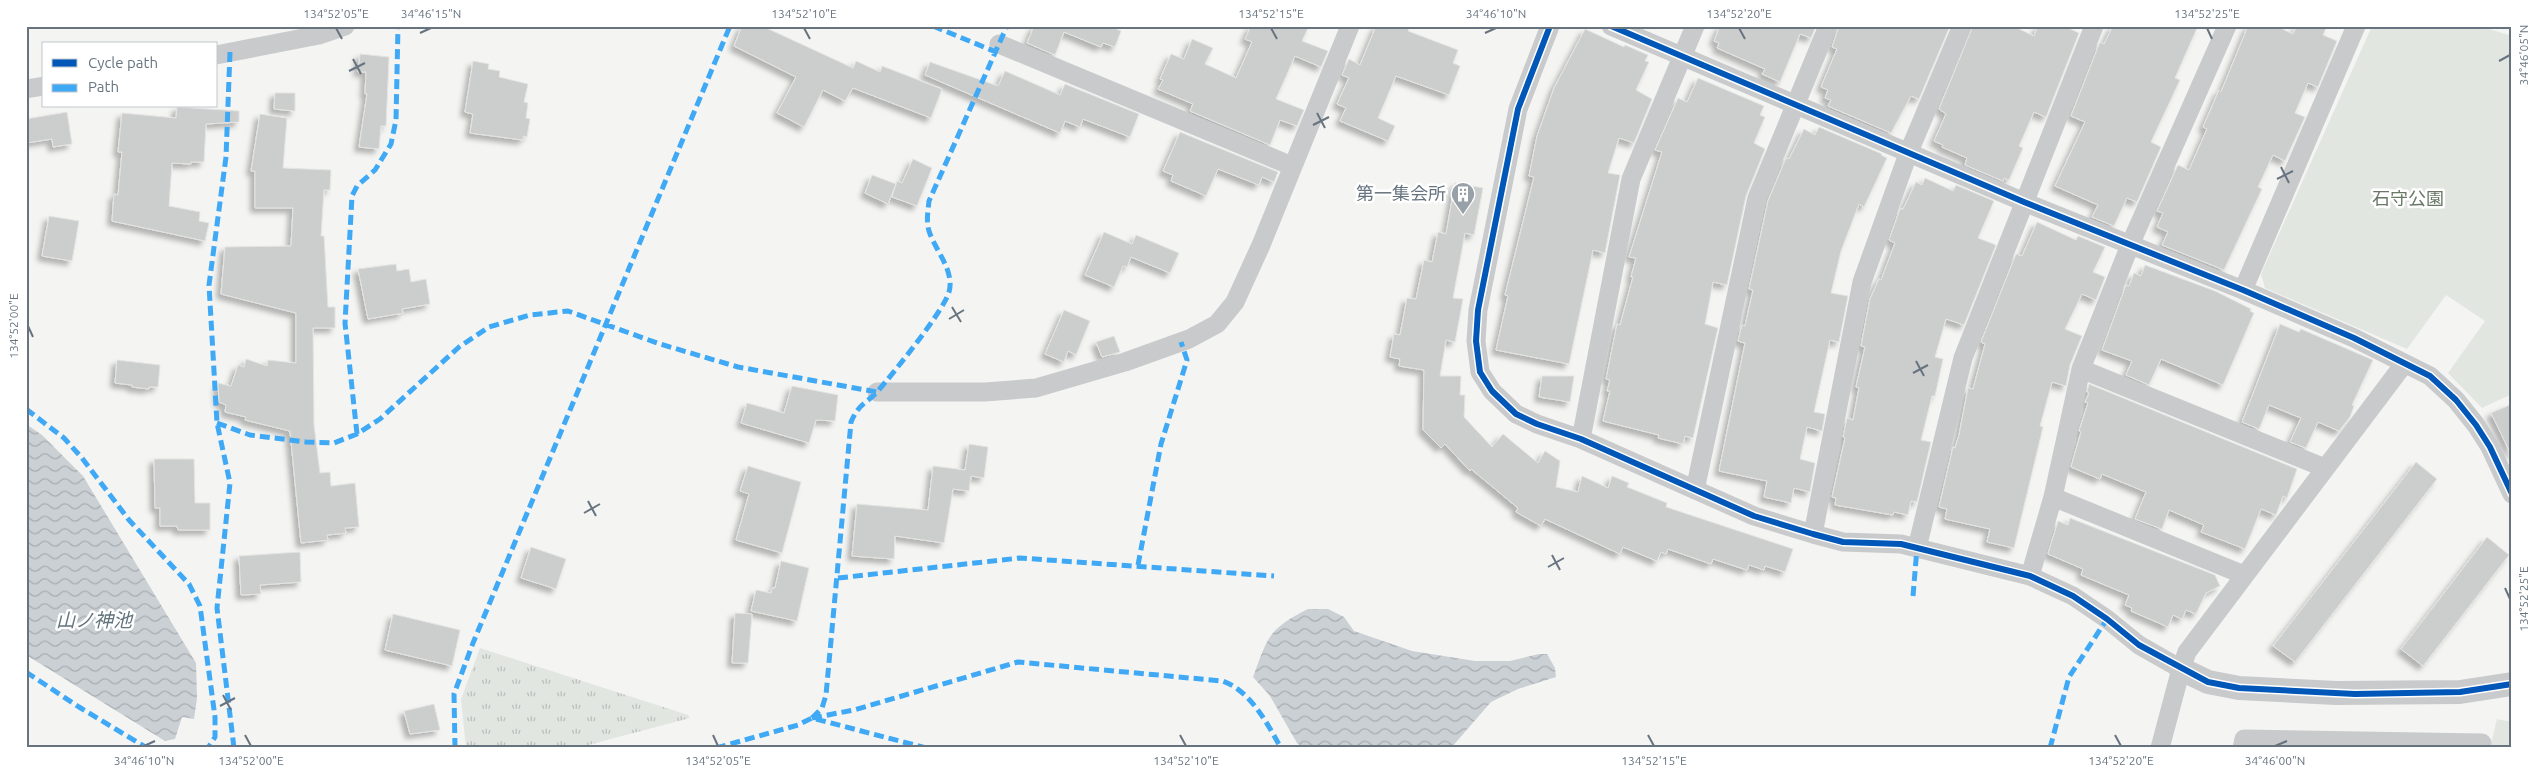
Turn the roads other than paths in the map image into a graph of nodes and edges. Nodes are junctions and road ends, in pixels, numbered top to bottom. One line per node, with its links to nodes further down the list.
1 (345, 26): 12 (street)
2 (1350, 26): 18 (street)
3 (1550, 26): 25 (street)
4 (1611, 26): 13 (street)
5 (1695, 26): 13 (street)
6 (1828, 26): 16 (street)
7 (1962, 26): 17 (street)
8 (2094, 26): 19 (street)
9 (2227, 26): 20 (street)
10 (2356, 26): 21 (street)
11 (999, 44): 18 (street)
12 (218, 55)
13 (1682, 58): 16 (street); 25 (street)
14 (42, 86): 15 (street)
15 (26, 89)
16 (1796, 104): 17 (street); 27 (street)
17 (1908, 154): 19 (street); 30 (street)
18 (1292, 166): 24 (street)
19 (2024, 202): 20 (street); 31 (street)
20 (2130, 245): 21 (street); 23 (street)
21 (2243, 290): 22 (street)
22 (2404, 364): 26 (street); 28 (street)
23 (2082, 368): 26 (street); 29 (street)
24 (877, 392)
25 (1581, 439): 27 (street)
26 (2325, 468): 32 (street)
27 (1695, 490): 30 (street)
28 (2512, 494)
29 (2053, 497): 32 (street); 33 (street)
30 (1813, 534): 31 (street)
31 (1917, 548): 33 (street)
32 (2244, 575): 34 (street)
33 (2030, 576): 34 (street)
34 (2180, 669): 35 (street); 37 (street)
35 (2512, 684)
36 (2362, 744): 38 (street); 39 (street)
37 (2161, 748)
38 (2242, 748)
39 (2481, 748)

